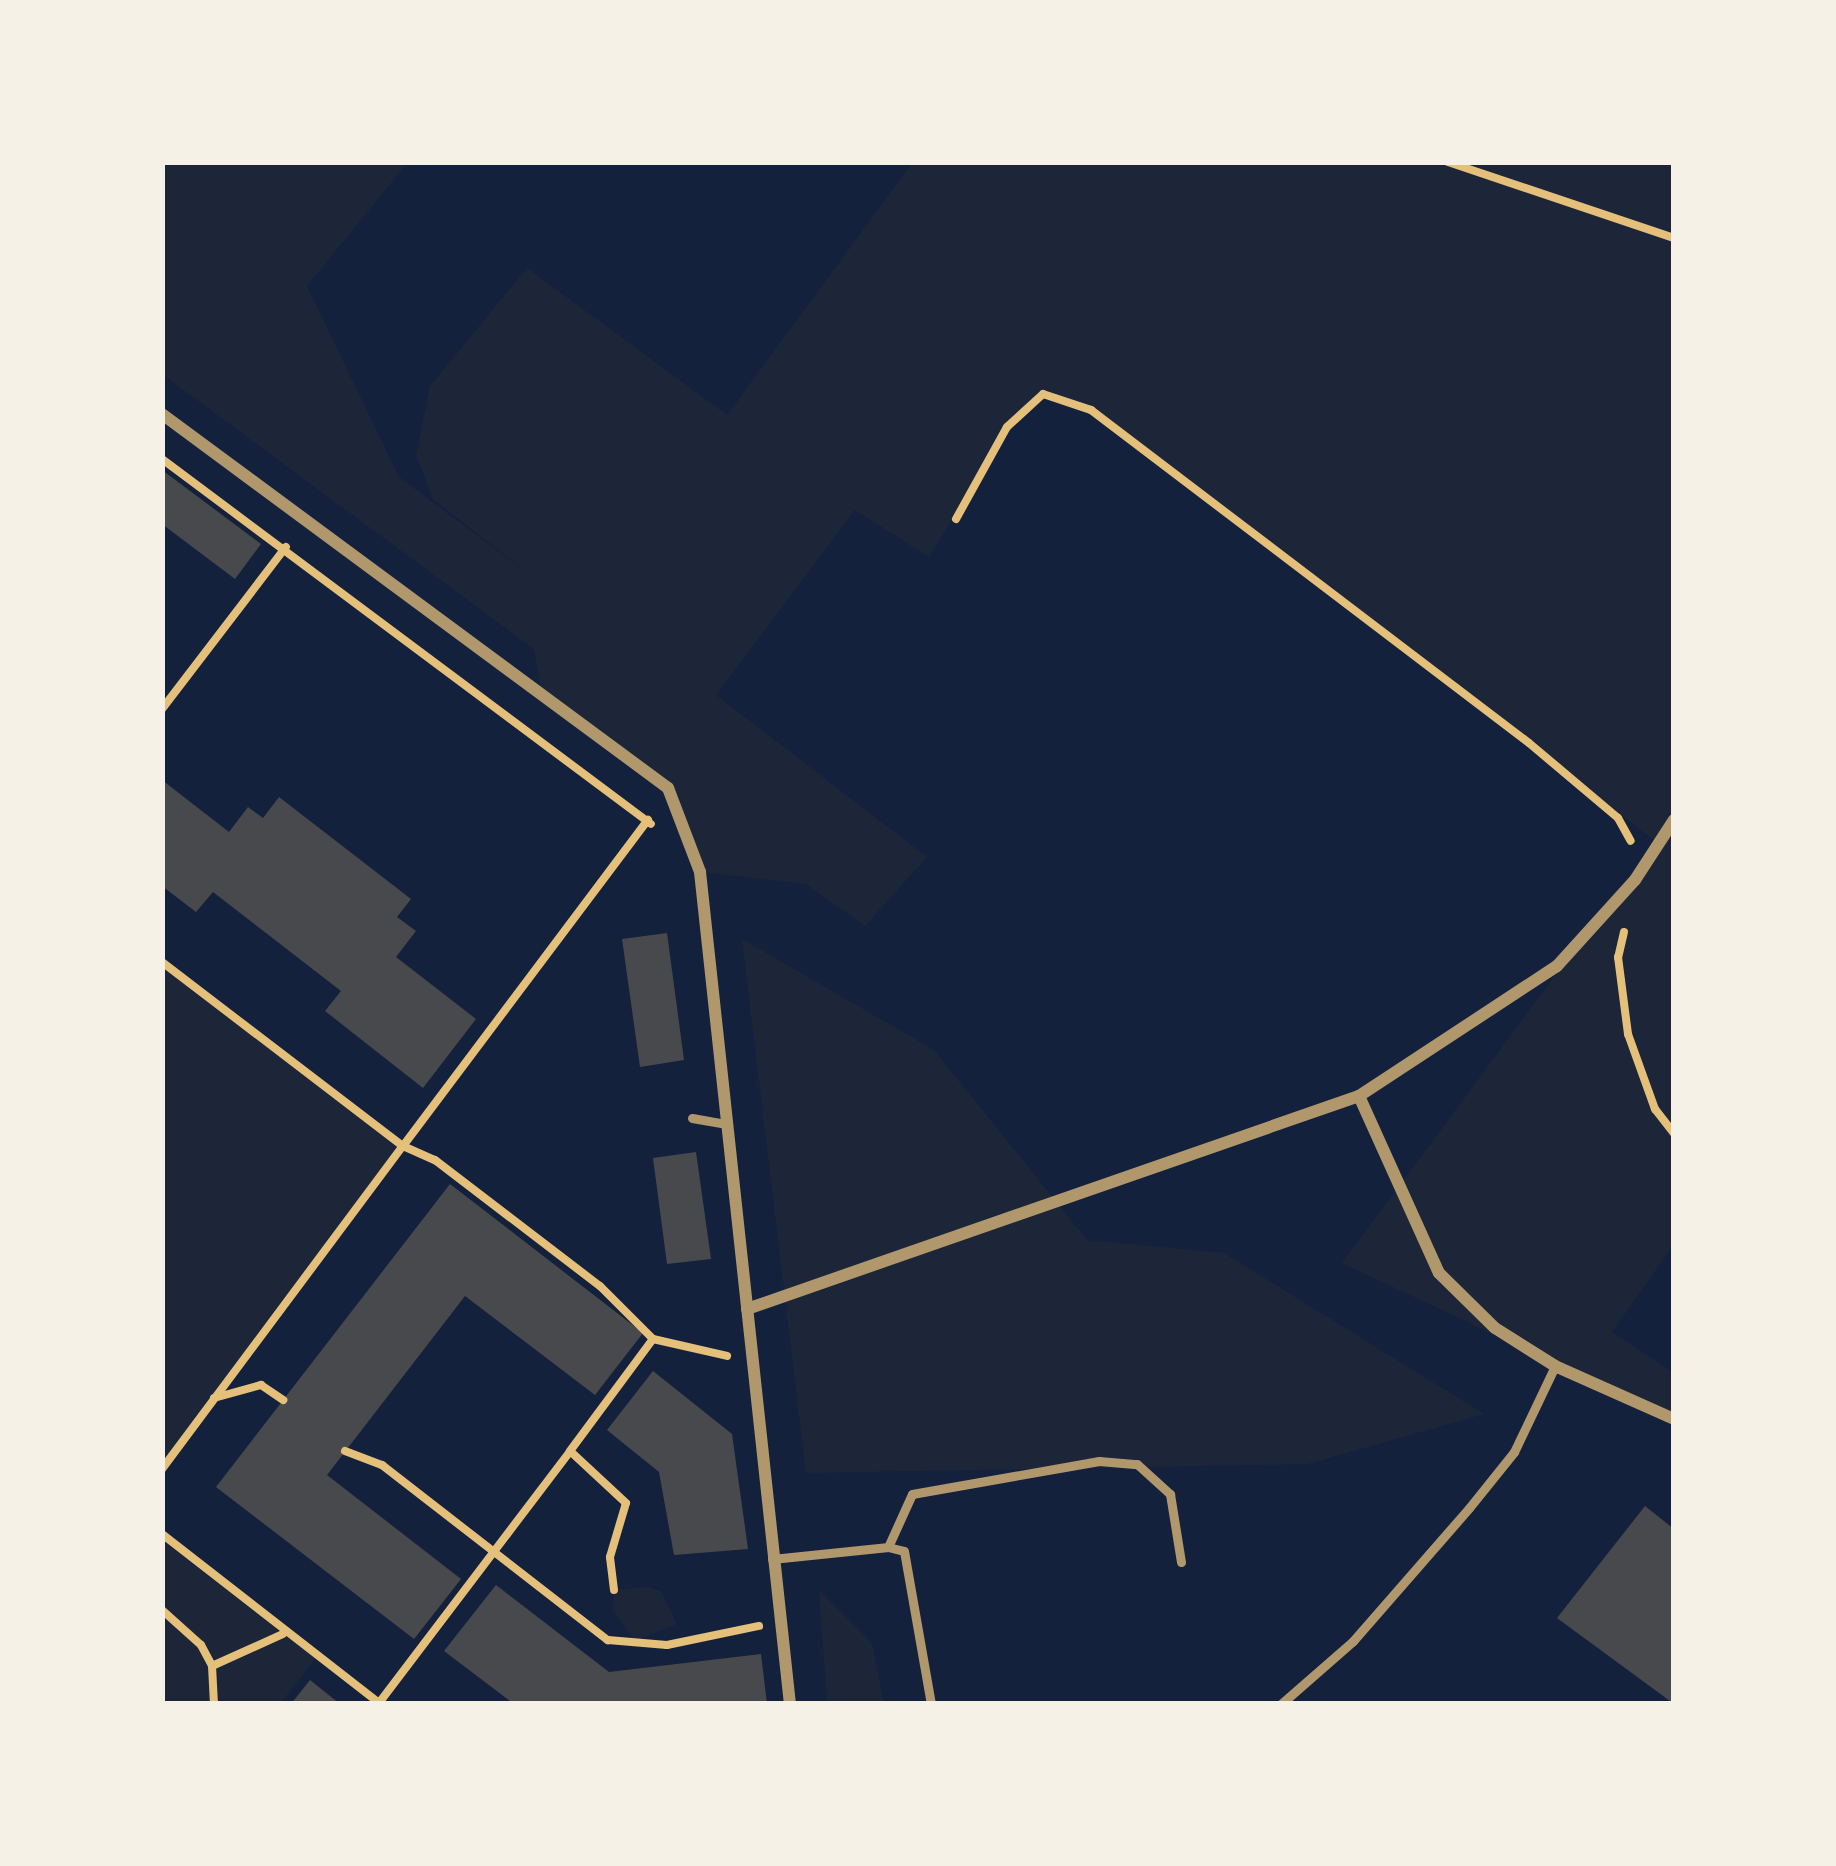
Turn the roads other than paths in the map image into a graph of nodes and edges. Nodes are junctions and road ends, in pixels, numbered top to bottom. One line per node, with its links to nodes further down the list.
1 (162, 414): 5 (street)
2 (1674, 820): 3 (street)
3 (1359, 1096): 6 (street); 7 (street)
4 (692, 1118): 5 (lane)
5 (725, 1124): 6 (street)
6 (747, 1309): 10 (street)
7 (1555, 1366): 8 (street); 14 (lane)
8 (1674, 1419)
9 (889, 1546): 10 (lane); 11 (lane); 13 (lane)
10 (772, 1559): 12 (street)
11 (1181, 1562)
12 (790, 1704)
13 (931, 1704)
14 (1282, 1704)

